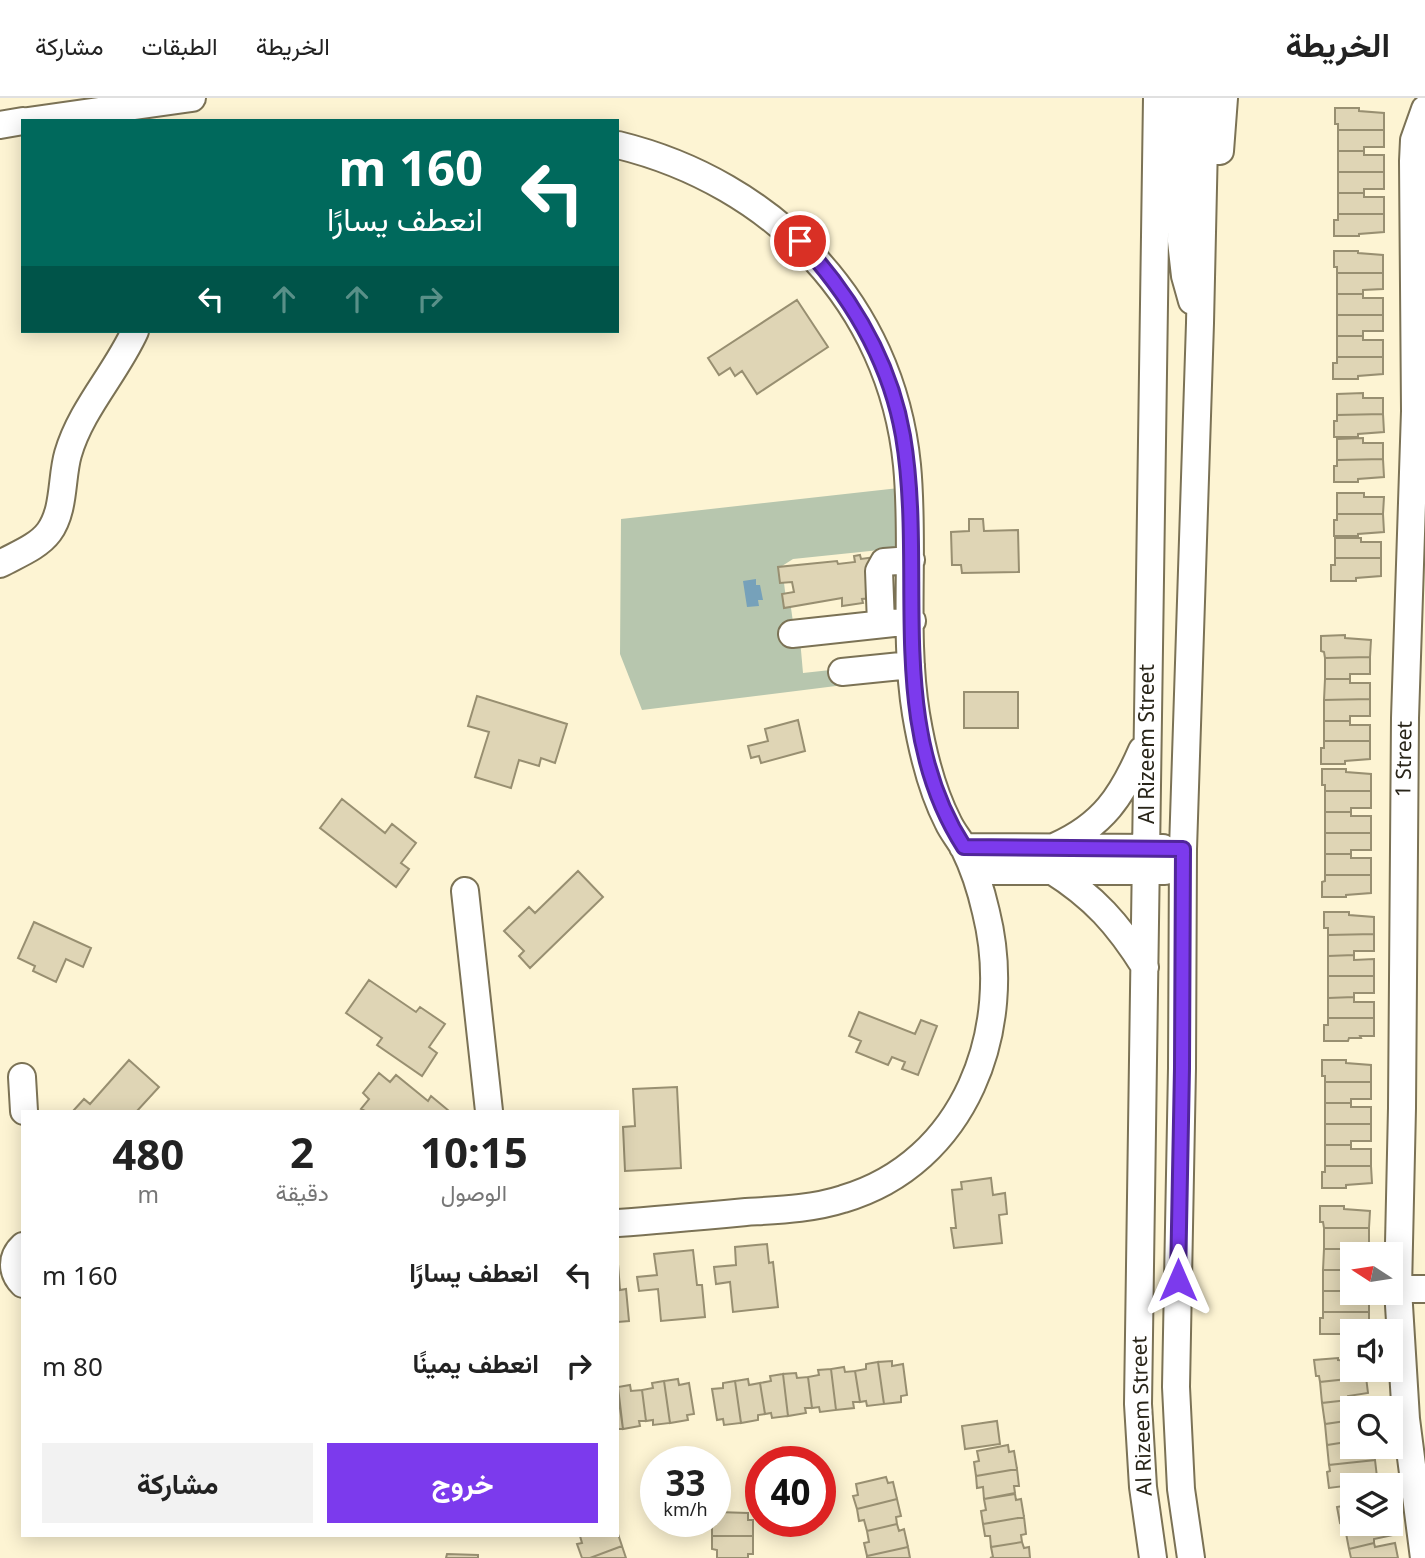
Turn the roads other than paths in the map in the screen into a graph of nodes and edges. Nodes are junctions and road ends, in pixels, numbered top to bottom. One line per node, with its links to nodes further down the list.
1 (192, 98): 8 (street)
2 (1137, 98): 12 (street)
3 (1157, 98): 12 (street, Al Rizeem Street)
4 (1182, 98): 15 (street)
5 (1205, 98): 13 (street, Al Rizeem Street)
6 (1224, 98): 13 (street)
7 (1425, 109): 14 (street, 1 Street)
8 (40, 119)
9 (21, 122): 10 (street)
10 (0, 125)
11 (619, 145): 18 (street)
12 (1156, 159): 26 (street, Al Rizeem Street)
13 (1203, 190): 15 (street, Al Rizeem Street)
14 (1420, 228): 17 (street, 1 Street)
15 (1200, 323): 30 (street, Al Rizeem Street)
16 (134, 333): 19 (street)
17 (1420, 411): 20 (street, 1 Street)
18 (911, 561): 21 (street); 22 (street)
19 (0, 564)
20 (1418, 591): 32 (street, 1 Street)
21 (912, 621): 22 (street); 24 (street)
22 (881, 624): 23 (street)
23 (792, 634)
24 (911, 665): 25 (street); 27 (street)
25 (842, 672)
26 (1147, 739): 28 (street); 29 (street, Al Rizeem Street)
27 (969, 859): 28 (street); 38 (street)
28 (1052, 859): 29 (street); 33 (street)
29 (1147, 860): 30 (street); 33 (street, Al Rizeem Street)
30 (1182, 860): 45 (street, Al Rizeem Street)
31 (465, 891): 37 (street)
32 (1414, 927): 35 (street, 1 Street)
33 (1145, 967): 44 (street, Al Rizeem Street)
34 (22, 1077): 36 (street)
35 (1414, 1108): 39 (street, 1 Street)
36 (24, 1110)
37 (489, 1110)
38 (619, 1223)
39 (1402, 1242)
40 (1404, 1289): 41 (street)
41 (1425, 1289)
42 (1400, 1306): 43 (street, 1 Street)
43 (1418, 1465): 46 (street, 1 Street)
44 (1153, 1558)
45 (1191, 1558)
46 (1424, 1558)

